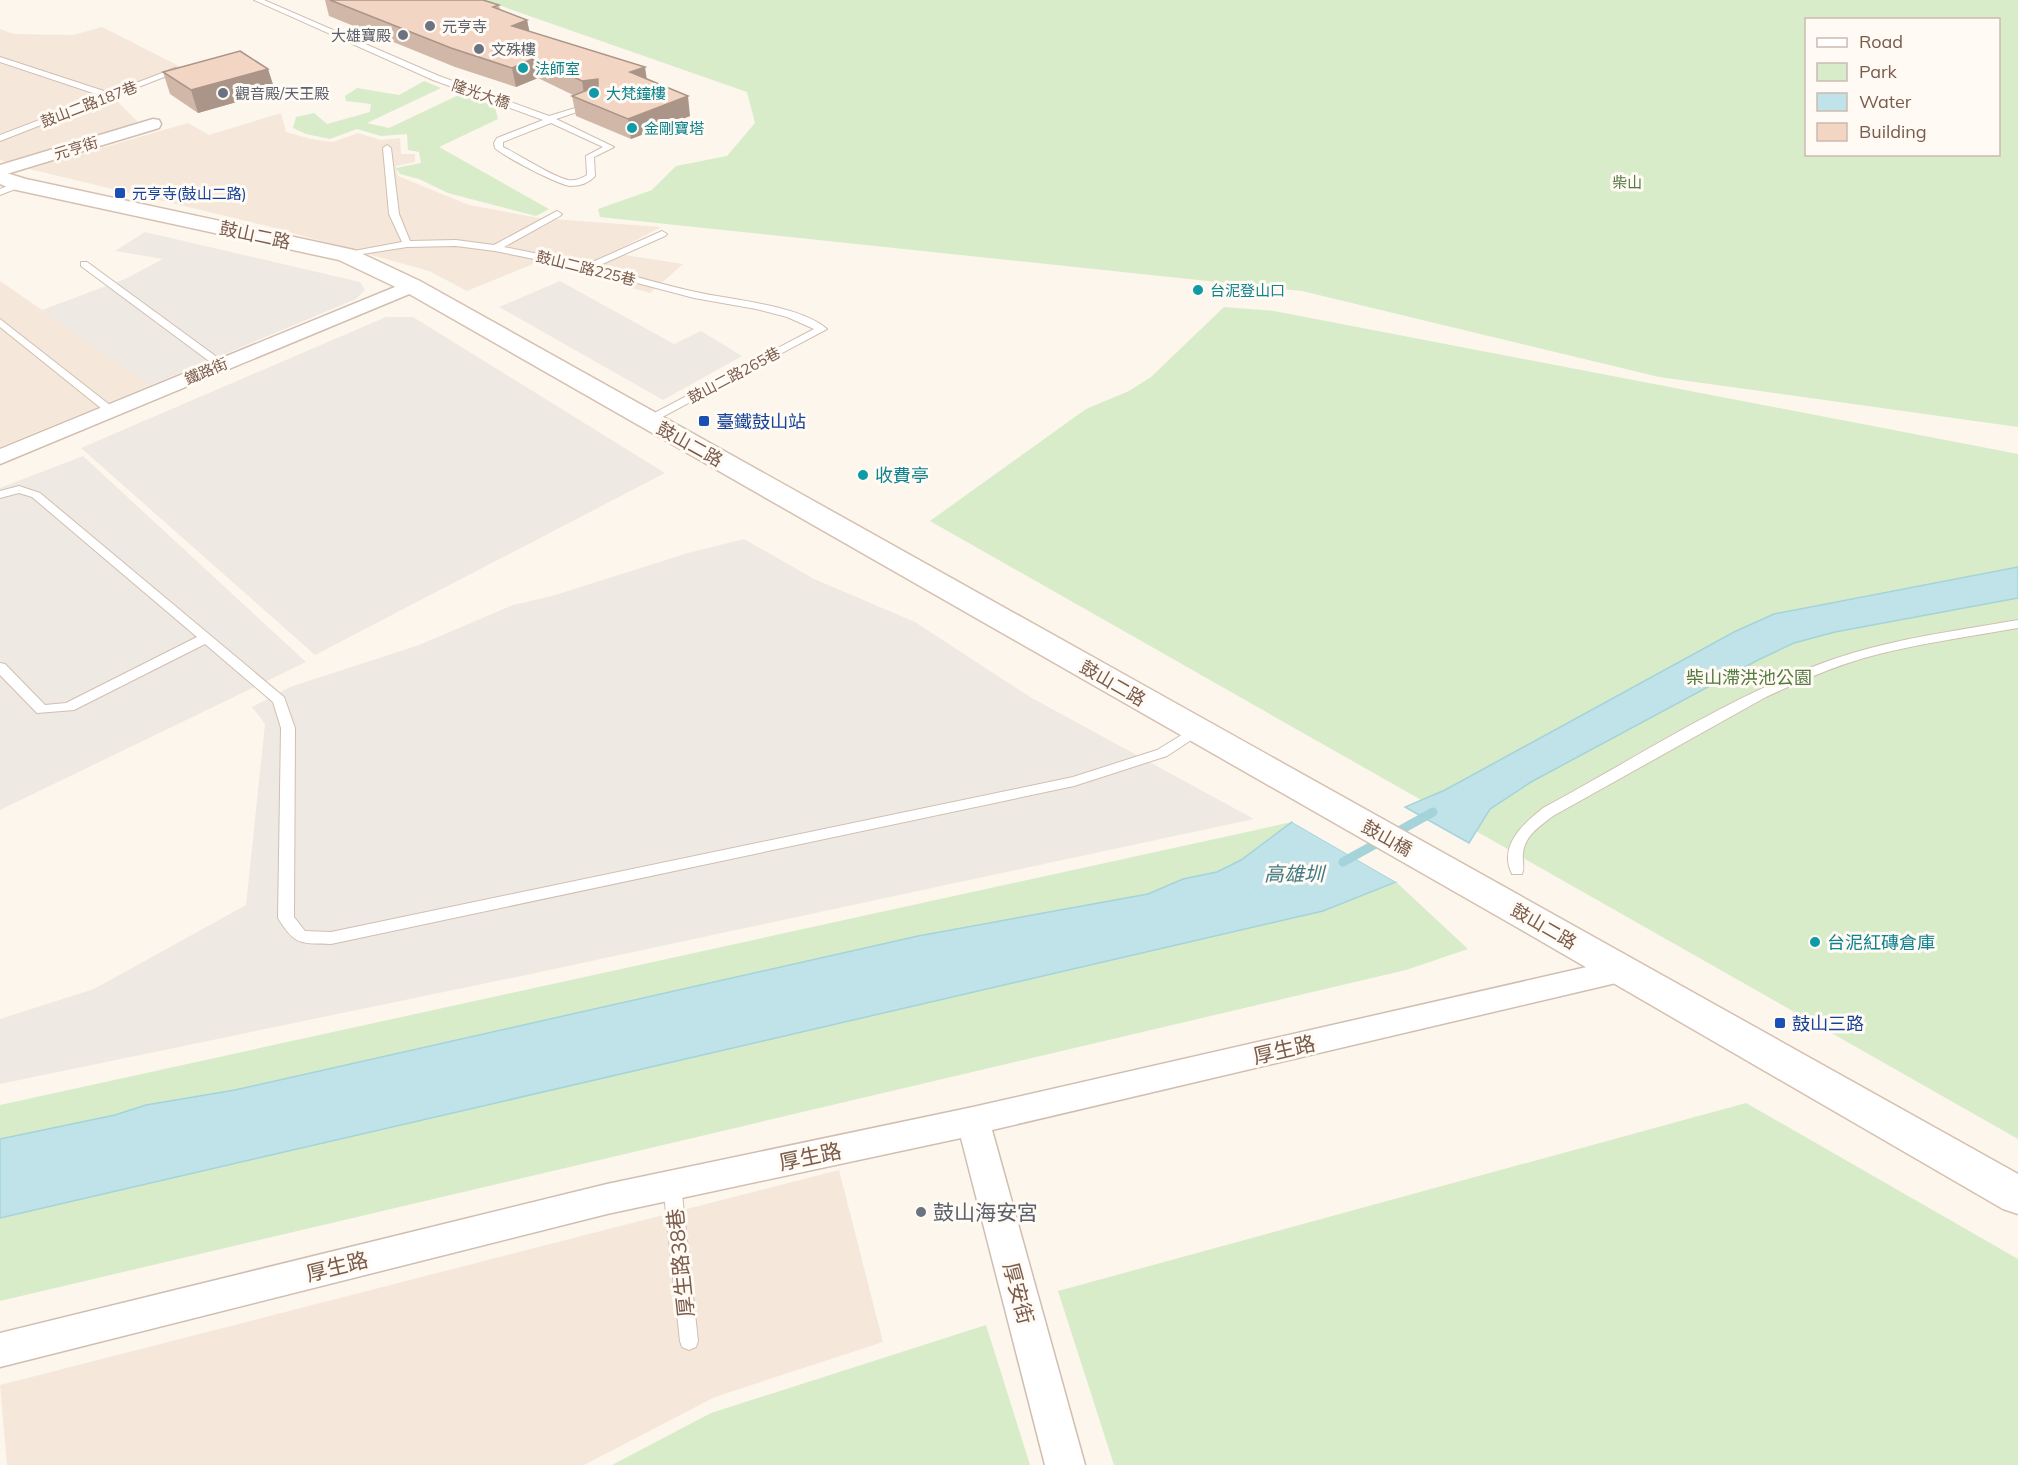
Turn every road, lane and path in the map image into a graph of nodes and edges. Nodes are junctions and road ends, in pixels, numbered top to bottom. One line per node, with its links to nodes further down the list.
1 (258, 0): 6 (lane, 隆光大橋)
2 (0, 59): 4 (lane)
3 (178, 70): 4 (lane, 鼓山二路187巷)
4 (110, 96): 8 (lane, 鼓山二路187巷)
5 (597, 102): 6 (lane)
6 (550, 120): 9 (lane, 隆光大橋); 9 (lane)
7 (153, 124): 12 (street, 元亨街)
8 (0, 138)
9 (610, 147): 11 (lane, 隆光大橋)
10 (387, 148): 16 (lane)
11 (620, 152)
12 (0, 171)
13 (7, 184): 18 (street, 鼓山二路)
14 (557, 214): 17 (lane)
15 (662, 234): 20 (lane)
16 (407, 244): 17 (lane, 鼓山二路225巷); 18 (lane, 鼓山二路225巷)
17 (495, 248): 20 (lane, 鼓山二路225巷)
18 (346, 255): 21 (street, 鼓山二路)
19 (84, 264): 24 (lane)
20 (588, 267): 23 (lane, 鼓山二路225巷)
21 (412, 286): 24 (street, 鐵路街); 26 (street, 鼓山二路)
22 (0, 322): 25 (lane)
23 (822, 329): 26 (lane, 鼓山二路265巷)
24 (221, 365): 25 (street, 鐵路街)
25 (111, 411): 27 (street, 鐵路街)
26 (647, 421): 32 (street, 鼓山二路)
27 (1, 456)
28 (0, 495): 30 (lane)
29 (2018, 624): 35 (lane)
30 (206, 638): 31 (lane); 32 (lane)
31 (0, 667)
32 (1198, 731): 33 (street, 鼓山二路)
33 (1341, 812): 34 (street, 鼓山橋)
34 (1433, 864): 36 (street, 鼓山二路)
35 (1517, 870)
36 (1623, 971): 37 (street, 厚生路); 39 (street)
37 (973, 1121): 38 (street, 厚生路); 42 (street, 厚安街)
38 (672, 1185): 40 (lane, 厚生路38巷); 41 (street, 厚生路)
39 (2018, 1196)
40 (689, 1341)
41 (0, 1350)
42 (1065, 1465)

